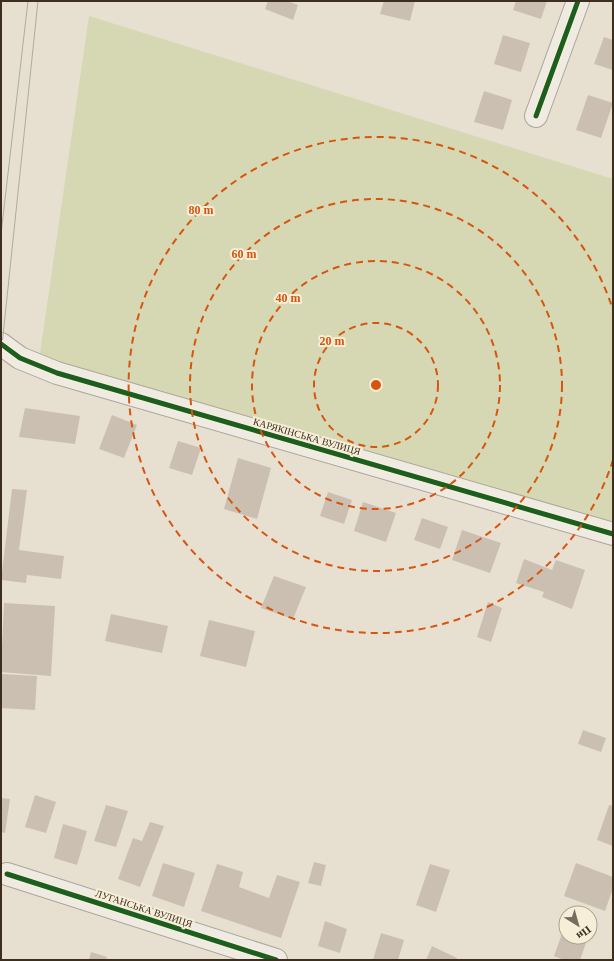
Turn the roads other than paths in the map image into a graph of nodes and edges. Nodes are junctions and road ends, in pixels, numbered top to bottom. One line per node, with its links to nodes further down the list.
1 (578, 1): 2 (street)
2 (536, 116)
3 (1, 344): 4 (street, КАРЯКІНСЬКА ВУЛИЦЯ)
4 (613, 534)
5 (7, 874): 6 (street, ЛУГАНСЬКА ВУЛИЦЯ)
6 (276, 960)

